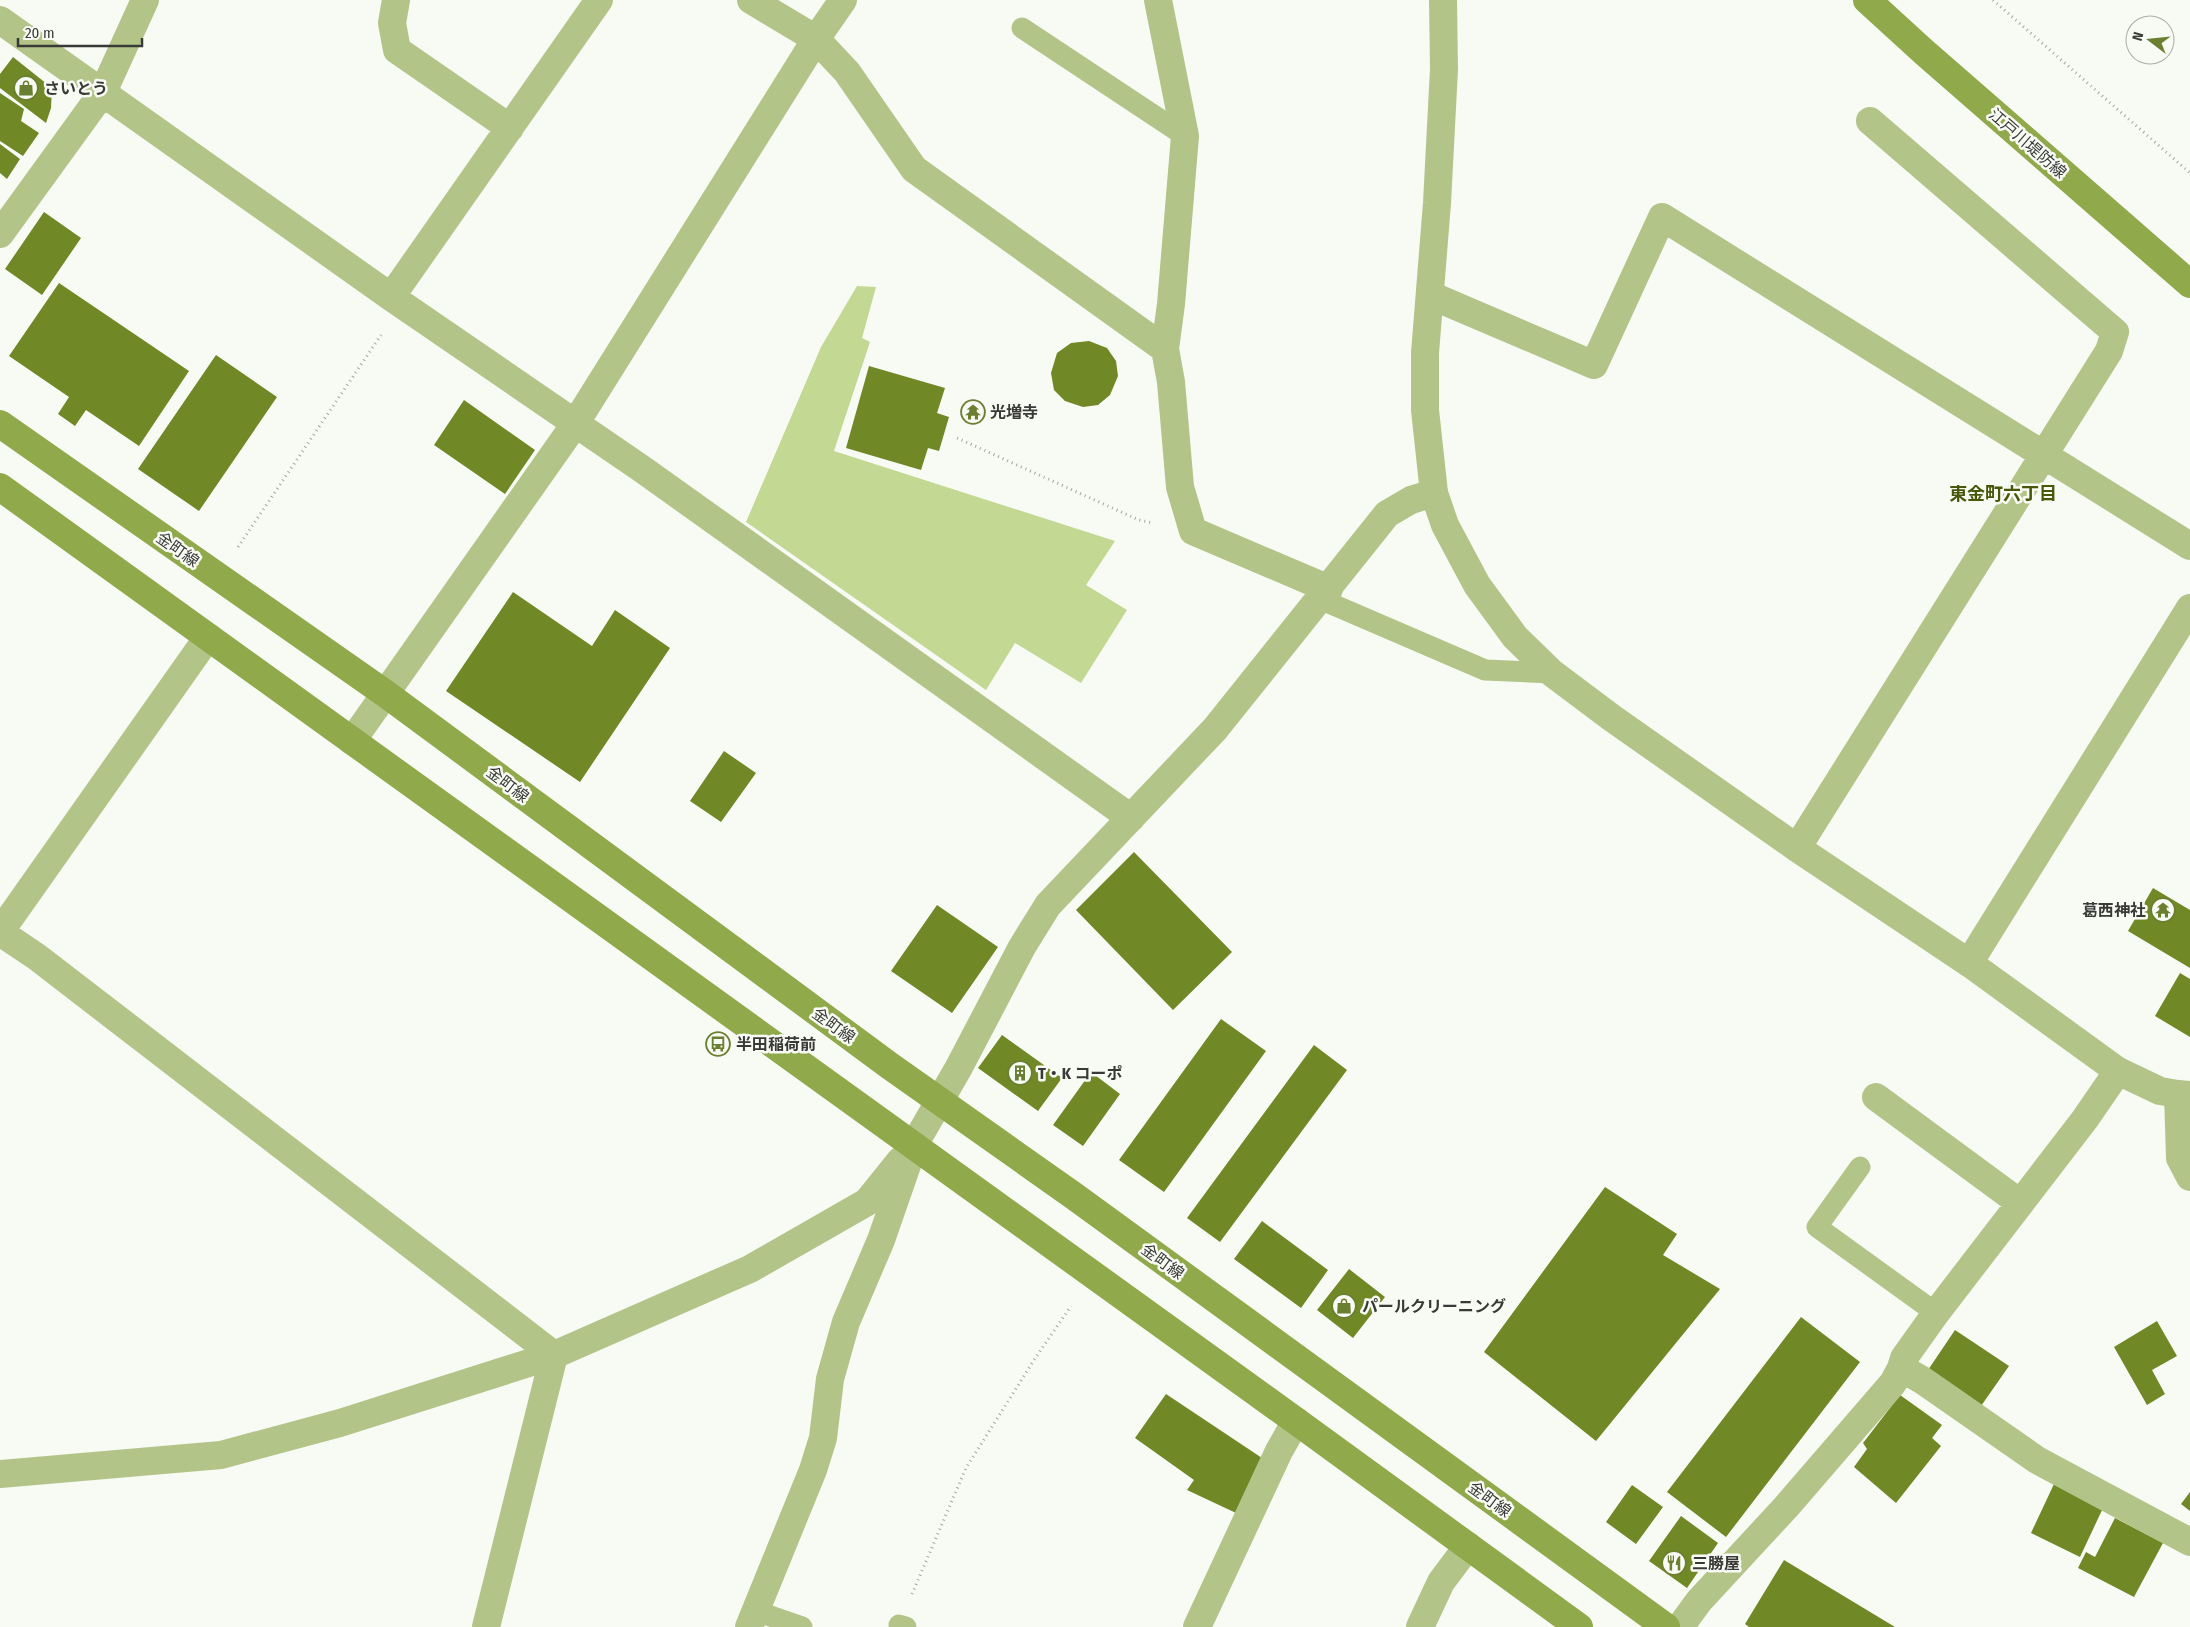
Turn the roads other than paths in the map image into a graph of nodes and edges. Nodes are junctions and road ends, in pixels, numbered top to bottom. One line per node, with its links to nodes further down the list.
1 (145, 0): 12 (street)
2 (396, 0): 14 (street)
3 (599, 0): 14 (street)
4 (751, 0): 11 (street)
5 (843, 0): 11 (street)
6 (1158, 0): 15 (street)
7 (1443, 0): 18 (street)
8 (1867, 0): 17 (main road, 江戸川堤防線)
9 (0, 20): 12 (street)
10 (1022, 28): 15 (lane)
11 (816, 40): 20 (street); 22 (street)
12 (103, 92): 16 (street); 19 (street)
13 (1870, 121): 23 (street)
14 (510, 128): 19 (street)
15 (1185, 136): 20 (street)
16 (0, 234)
17 (2190, 284)
18 (1430, 295): 23 (street); 25 (street)
19 (396, 300): 22 (street)
20 (1165, 348): 27 (street)
21 (0, 424): 31 (main road, 金町線)
22 (575, 424): 31 (street); 33 (street)
23 (2044, 454): 26 (street); 34 (street)
24 (0, 487): 29 (main road)
25 (1434, 493): 27 (street); 30 (street)
26 (2190, 546)
27 (1324, 594): 30 (lane); 33 (street)
28 (2190, 608): 36 (street)
29 (208, 637): 32 (main road); 35 (street)
30 (1552, 673): 34 (street)
31 (386, 694): 32 (street); 40 (main road, 金町線)
32 (352, 741): 41 (main road)
33 (1131, 818): 40 (street)
34 (1796, 848): 36 (street)
35 (0, 932): 46 (street)
36 (1969, 963): 37 (street)
37 (2118, 1070): 38 (street); 44 (street)
38 (2184, 1094): 43 (street)
39 (1876, 1097): 44 (street)
40 (939, 1100): 41 (street); 58 (main road, 金町線)
41 (914, 1145): 46 (street); 48 (main road); 52 (street)
42 (1860, 1167): 45 (lane)
43 (2187, 1167)
44 (2020, 1203): 45 (street)
45 (1936, 1313): 47 (street)
46 (554, 1355): 49 (street); 53 (street)
47 (1901, 1368): 50 (street); 59 (street)
48 (1296, 1420): 51 (main road); 55 (street)
49 (0, 1474)
50 (2190, 1542)
51 (1468, 1546): 56 (street); 57 (main road)
52 (752, 1619): 54 (lane)
53 (486, 1627)
54 (802, 1627)
55 (1197, 1627)
56 (1420, 1627)
57 (1579, 1627)
58 (1666, 1627)
59 (1680, 1627)

